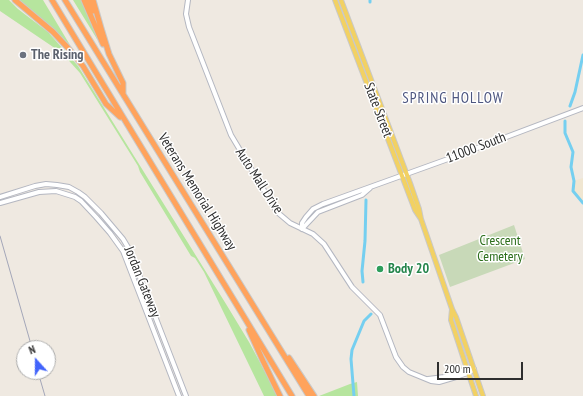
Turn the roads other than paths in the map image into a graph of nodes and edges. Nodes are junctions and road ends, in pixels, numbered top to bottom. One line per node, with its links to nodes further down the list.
1 (12, 0): 10 (highway)
2 (15, 0): 10 (highway)
3 (52, 0): 15 (highway, Veterans Memorial Highway)
4 (65, 0): 13 (highway, Veterans Memorial Highway)
5 (84, 0): 12 (highway)
6 (89, 0): 11 (highway)
7 (93, 0): 11 (highway)
8 (188, 0): 19 (street, Auto Mall Drive)
9 (338, 0): 16 (main road, State Street); 16 (main road, State Street)
10 (26, 10): 15 (highway)
11 (100, 28): 12 (highway)
12 (109, 54): 13 (highway)
13 (123, 94): 22 (highway, Veterans Memorial Highway)
14 (583, 108): 16 (street, 11000 South)
15 (125, 122): 21 (highway, Veterans Memorial Highway)
16 (405, 175): 19 (street, 11000 South); 20 (main road, State Street)
17 (0, 197): 26 (street, Jordan Gateway)
18 (0, 203): 25 (street, Jordan Gateway)
19 (302, 228): 24 (street, Auto Mall Drive)
20 (452, 309): 23 (main road, State Street); 24 (main road, State Street)
21 (242, 313): 27 (highway); 28 (highway, Veterans Memorial Highway)
22 (272, 335): 29 (highway, Veterans Memorial Highway); 30 (highway)
23 (474, 368): 24 (street, Auto Mall Drive); 32 (main road, State Street)
24 (468, 371): 31 (main road, State Street)
25 (179, 396)
26 (186, 396)
27 (280, 396)
28 (292, 396)
29 (309, 396)
30 (314, 396)
31 (476, 396)
32 (483, 396)

